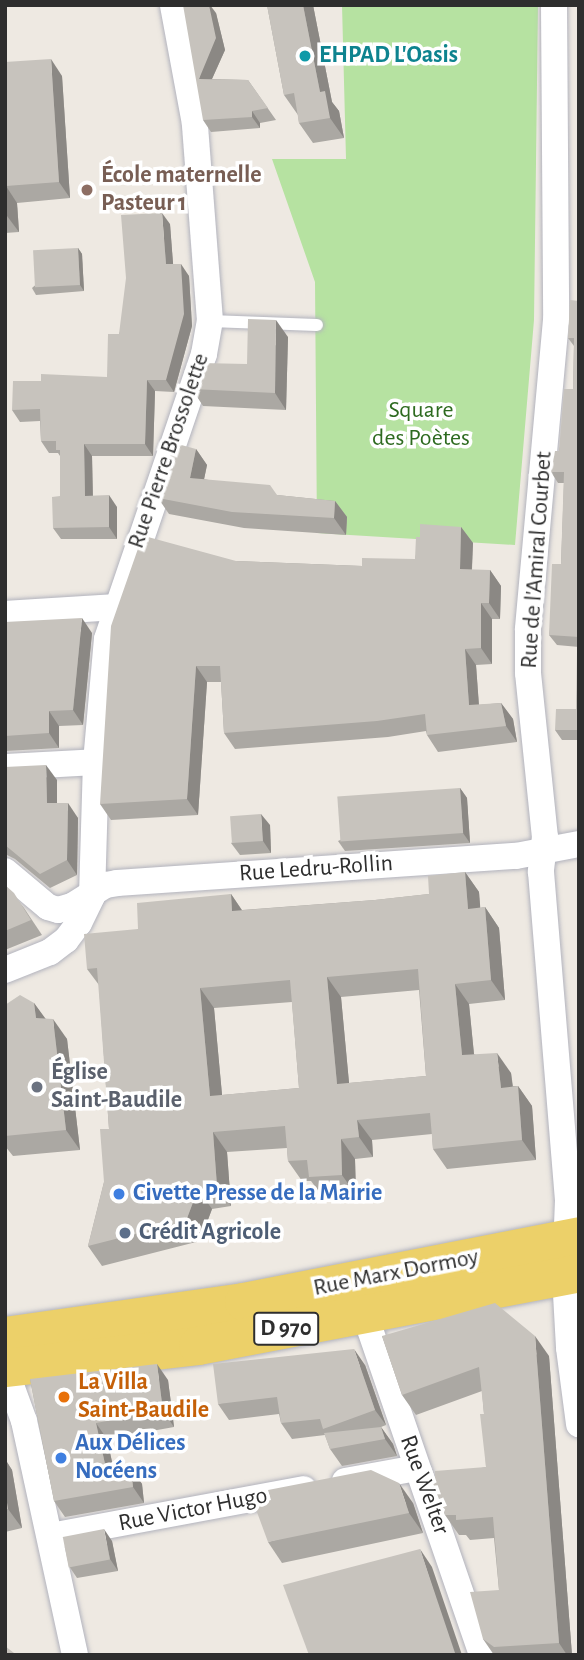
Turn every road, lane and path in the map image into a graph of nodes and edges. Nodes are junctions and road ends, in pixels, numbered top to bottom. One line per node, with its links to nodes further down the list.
1 (173, 5): 3 (street, Rue Pierre Brossolette)
2 (554, 5): 10 (street, Rue de l'Amiral Courbet)
3 (210, 321): 4 (lane); 5 (street, Rue Pierre Brossolette)
4 (317, 325)
5 (116, 607): 6 (street); 7 (street, Rue Pierre Brossolette)
6 (5, 614)
7 (96, 762): 8 (street); 12 (street, Rue Pierre Brossolette)
8 (5, 767)
9 (579, 844): 10 (street, Rue Ledru-Rollin)
10 (542, 850): 12 (street, Rue Ledru-Rollin); 14 (street, Rue de l'Amiral Courbet)
11 (5, 871): 12 (street, Rue Ledru-Rollin)
12 (92, 896): 13 (street)
13 (5, 970)
14 (572, 1256): 15 (main road, Rue Marx Dormoy / D 970); 16 (main road, Rue Marx Dormoy / D 970); 19 (street, Rue de l'Amiral Courbet)
15 (365, 1315): 17 (main road, Rue Marx Dormoy / D 970); 20 (street, Rue Welter)
16 (5, 1336)
17 (5, 1368): 18 (street)
18 (15, 1423): 21 (street)
19 (579, 1424)
20 (417, 1468): 21 (street, Rue Victor Hugo); 23 (street, Rue Welter)
21 (51, 1536): 22 (street)
22 (75, 1655)
23 (482, 1655)

